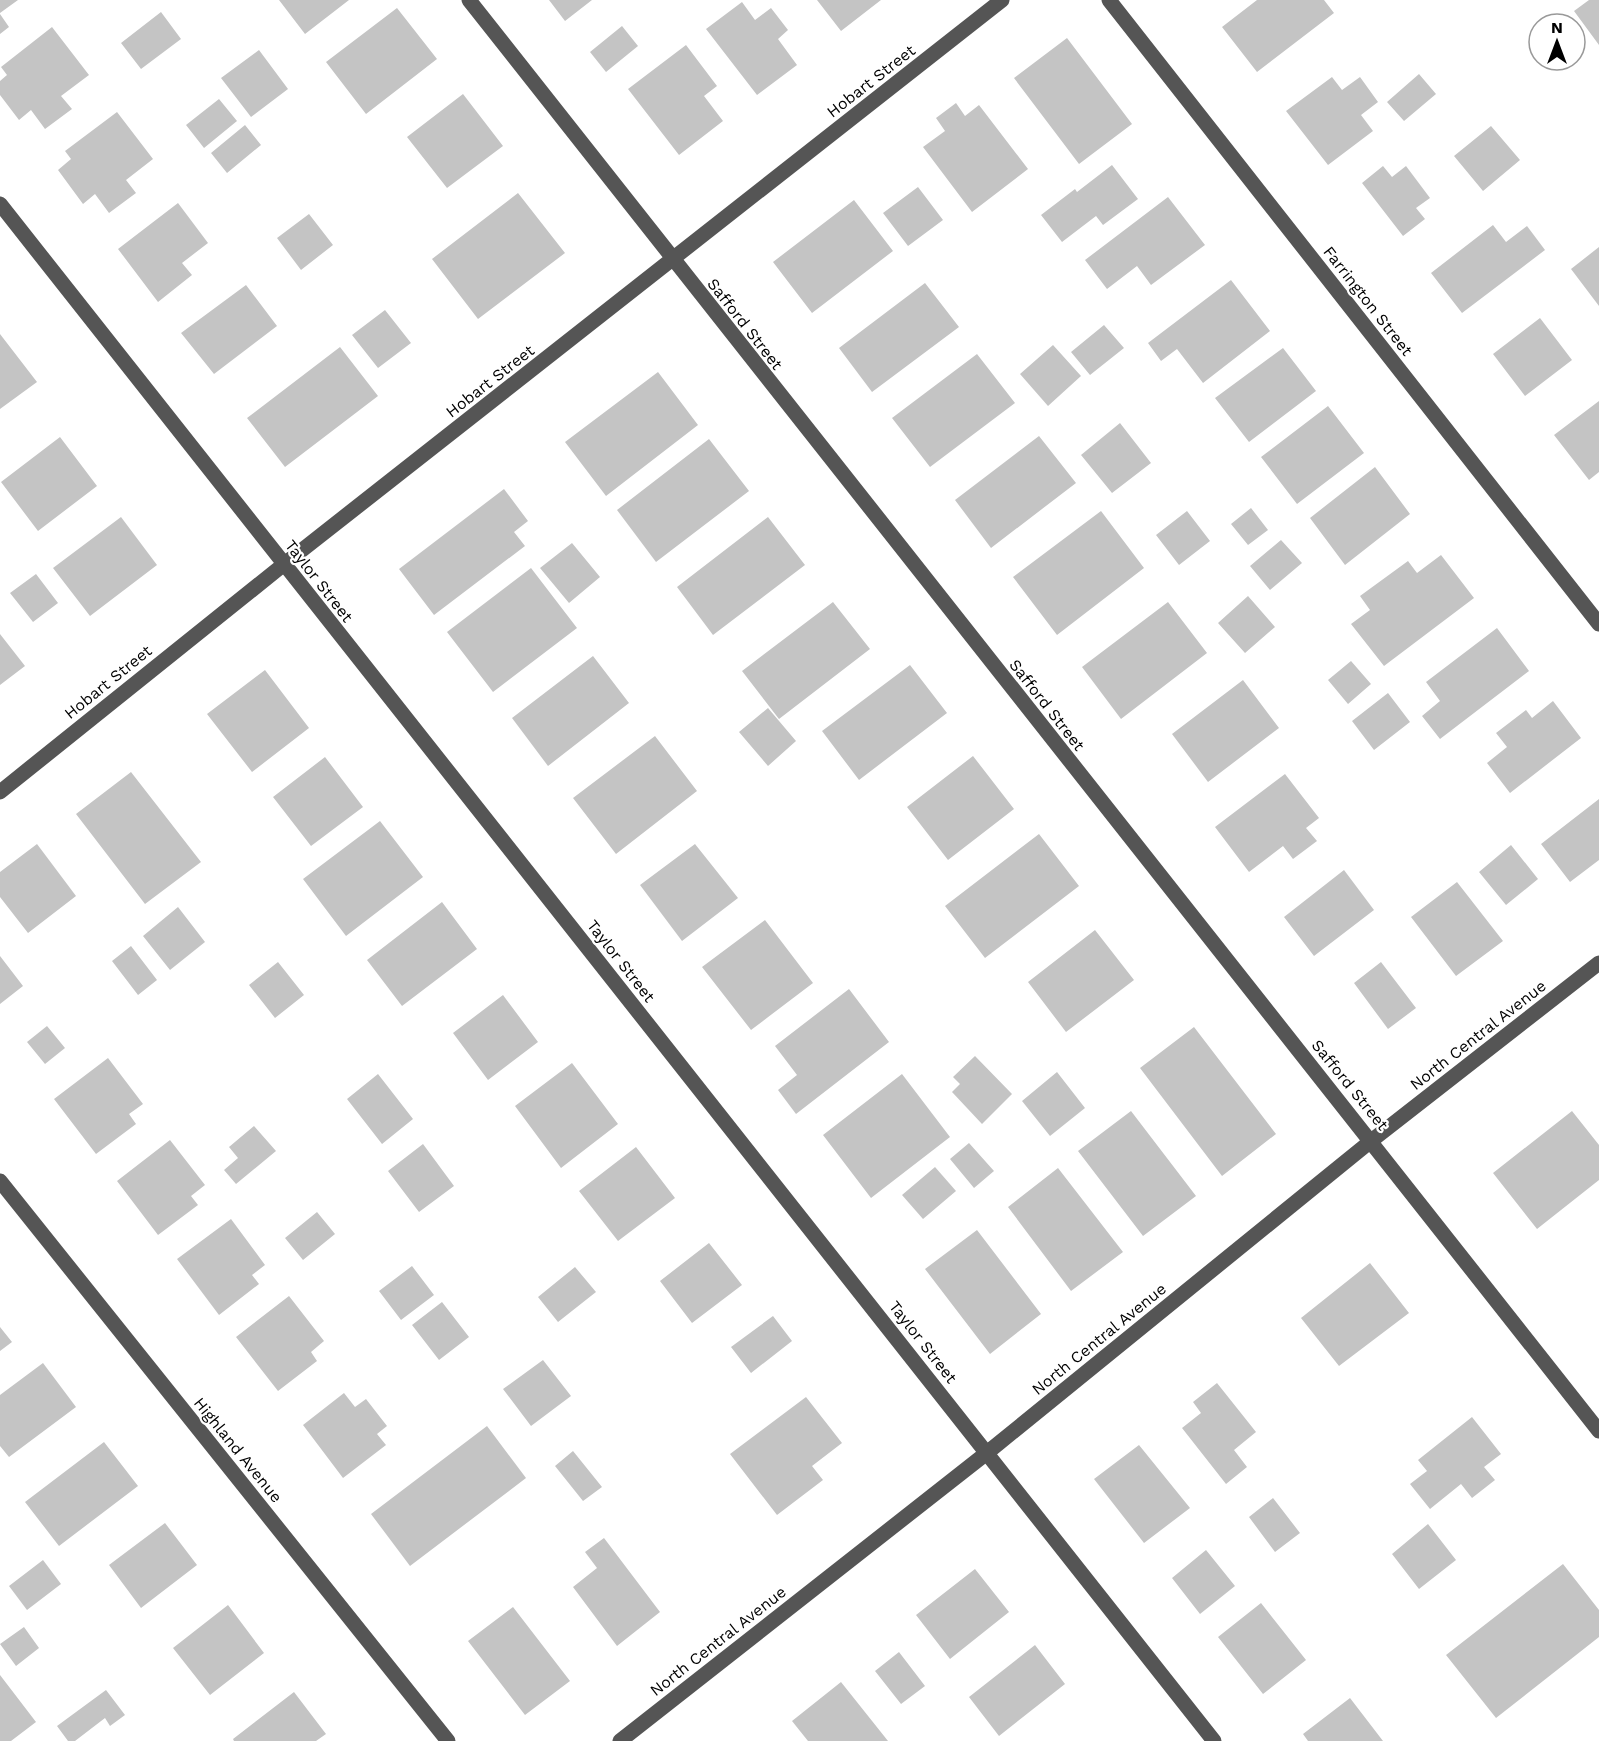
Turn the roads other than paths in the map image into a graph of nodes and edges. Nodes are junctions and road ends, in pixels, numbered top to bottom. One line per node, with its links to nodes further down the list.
1 (469, 0): 5 (street, Safford Street)
2 (1002, 0): 5 (street, Hobart Street)
3 (1109, 0): 7 (street, Farrington Street)
4 (0, 204): 6 (street, Taylor Street)
5 (672, 261): 6 (street, Hobart Street); 10 (street, Safford Street)
6 (284, 565): 8 (street, Hobart Street); 13 (street, Taylor Street)
7 (1599, 624)
8 (0, 792)
9 (1599, 963): 10 (street, North Central Avenue)
10 (1371, 1141): 12 (street, Safford Street); 13 (street, North Central Avenue)
11 (0, 1181): 14 (street, Highland Avenue)
12 (1599, 1431)
13 (988, 1452): 15 (street, North Central Avenue); 16 (street, Taylor Street)
14 (448, 1741)
15 (620, 1741)
16 (1214, 1741)

